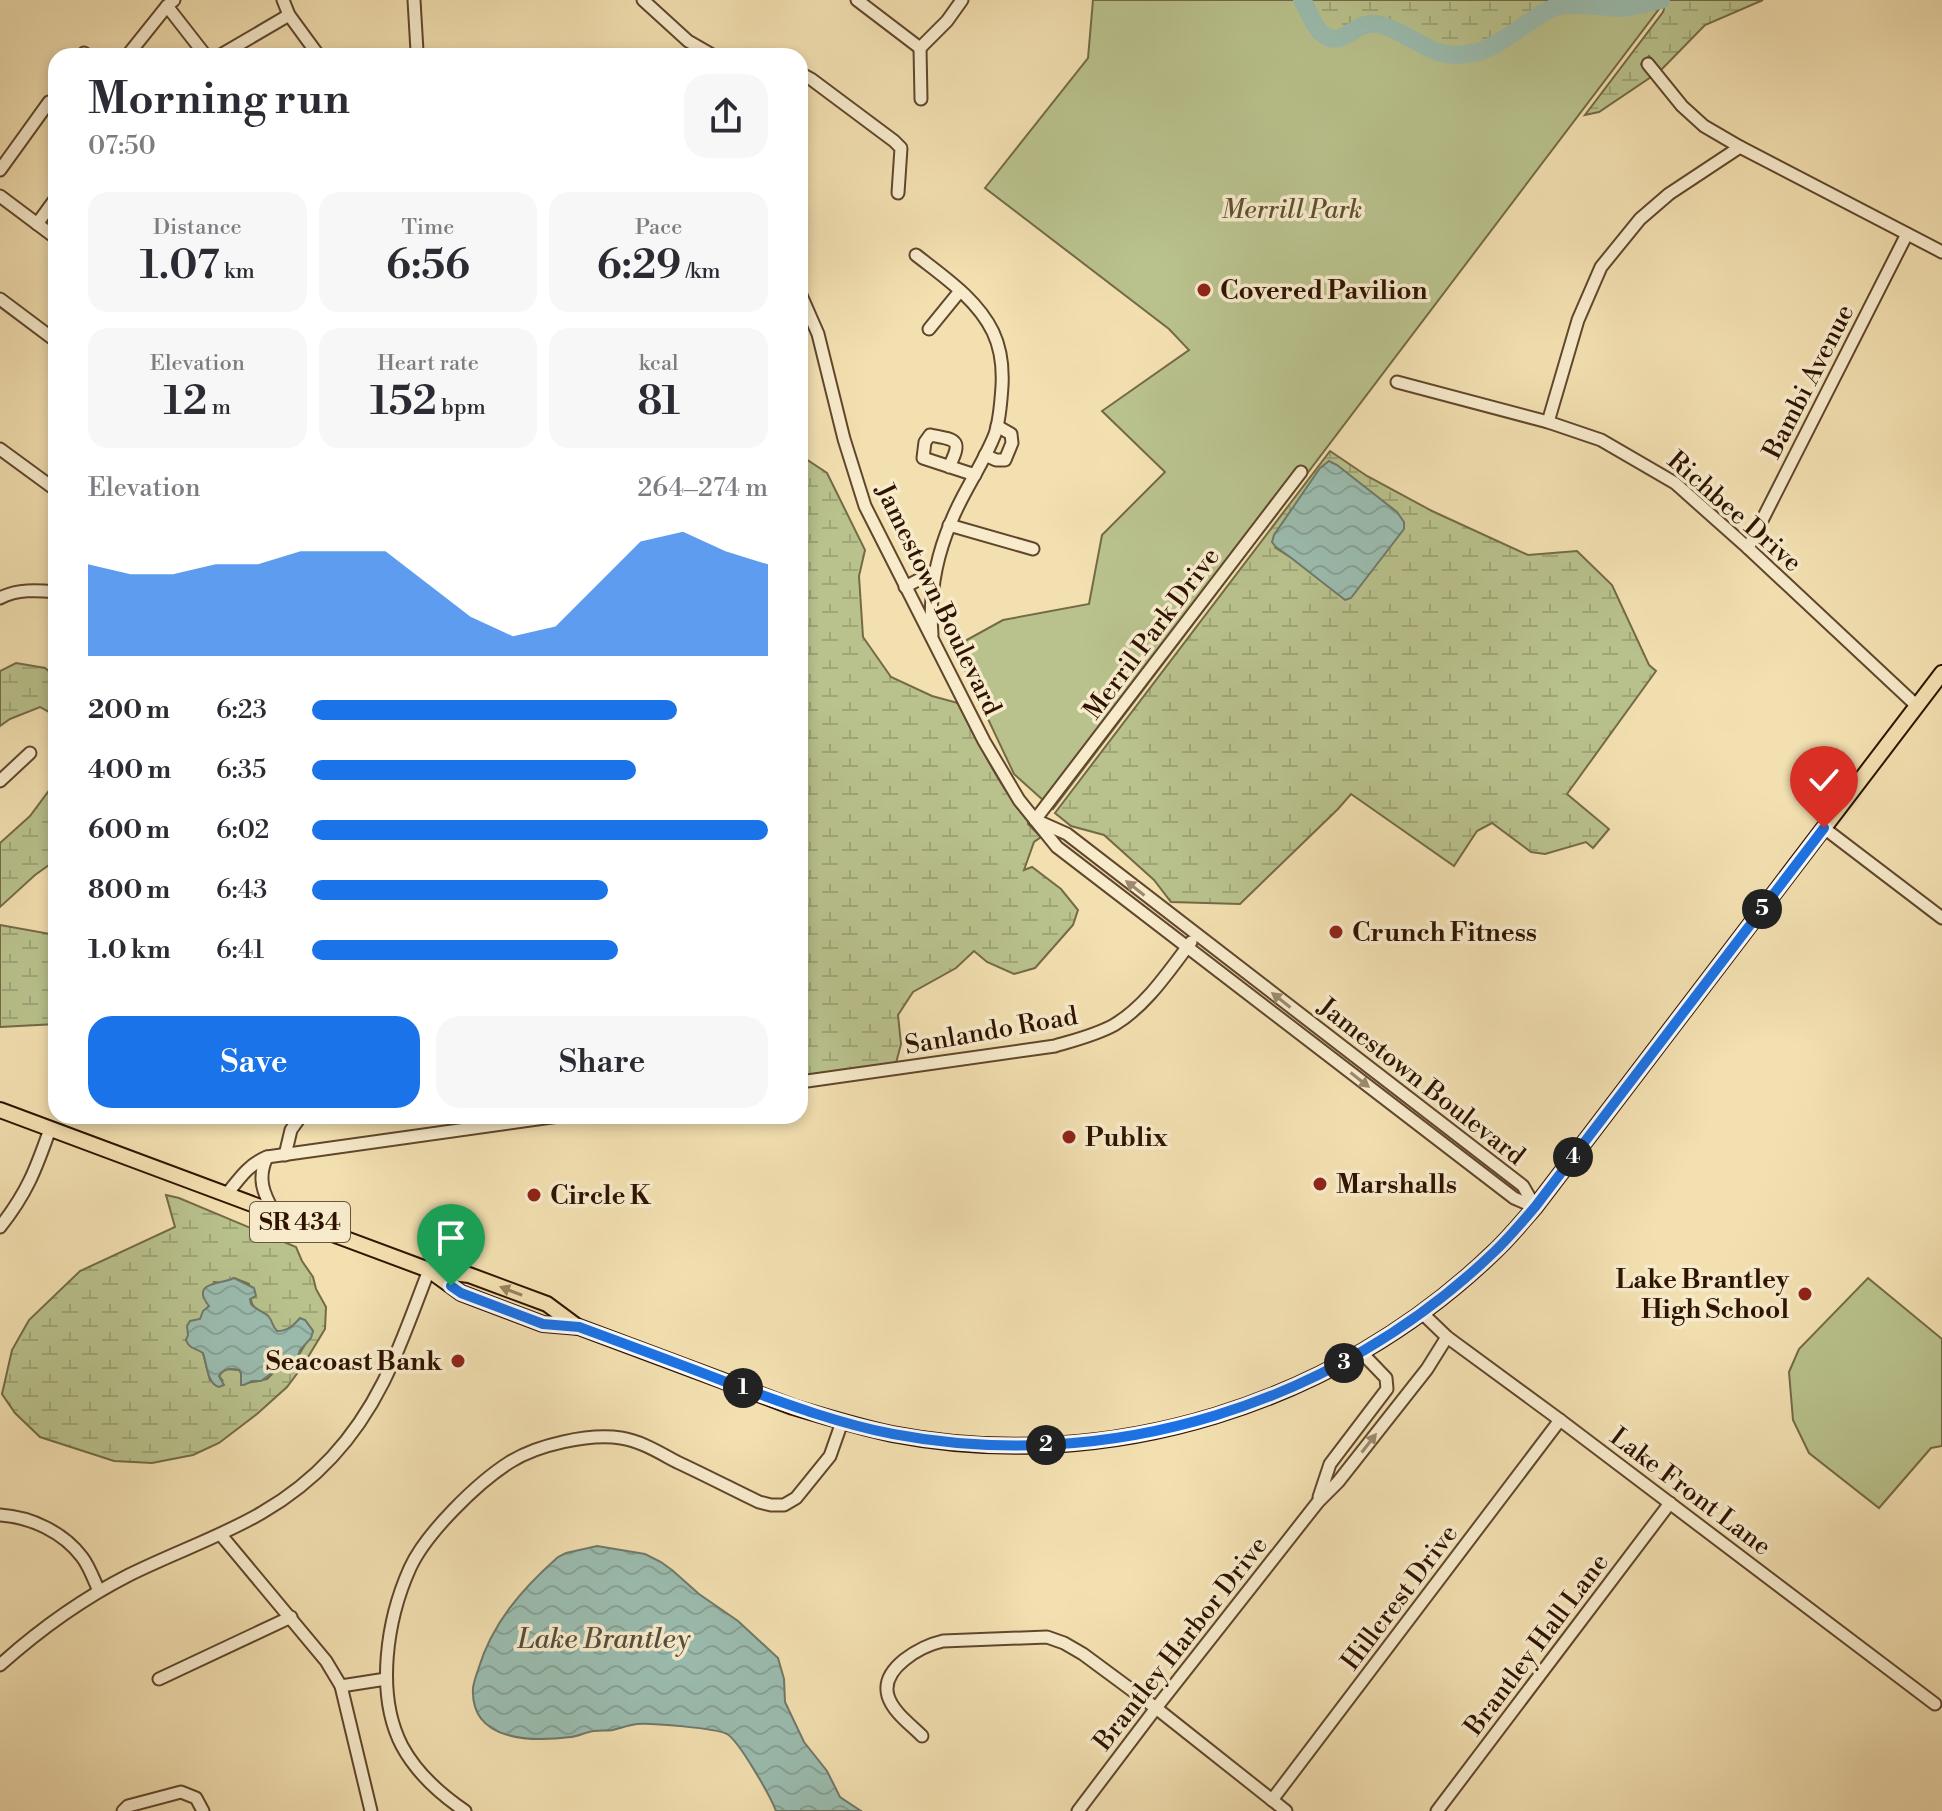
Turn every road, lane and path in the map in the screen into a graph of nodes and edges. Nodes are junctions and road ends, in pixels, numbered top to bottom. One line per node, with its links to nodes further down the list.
1 (283, 0): 7 (street)
2 (414, 0): 12 (street)
3 (643, 0): 13 (street)
4 (857, 0): 14 (street)
5 (962, 0): 14 (street)
6 (170, 3): 8 (street); 9 (street)
7 (289, 15): 10 (street); 11 (street)
8 (133, 48)
9 (201, 48)
10 (233, 48)
11 (313, 48)
12 (417, 48)
13 (700, 48)
14 (920, 48): 17 (street)
15 (1648, 64): 19 (street)
16 (808, 77): 21 (street)
17 (921, 99)
18 (48, 103): 20 (street)
19 (1740, 147): 26 (street); 35 (street)
20 (0, 170)
21 (898, 193)
22 (0, 196): 24 (street)
23 (48, 209): 24 (street)
24 (37, 224): 25 (street)
25 (48, 232)
26 (1907, 234): 27 (street); 44 (street, Bambi Avenue)
27 (1942, 252)
28 (916, 255): 29 (street)
29 (960, 291): 32 (street); 36 (street)
30 (0, 299): 33 (street)
31 (808, 323): 47 (street, Jamestown Boulevard)
32 (929, 329)
33 (48, 335)
34 (1397, 382): 35 (street, Richbee Drive)
35 (1548, 422): 44 (street, Richbee Drive)
36 (997, 426): 38 (street); 38 (street)
37 (0, 449): 42 (street)
38 (985, 455): 41 (street)
39 (949, 467): 39 (street); 41 (street)
40 (1301, 472): 55 (street, Merril Park Drive)
41 (975, 475): 43 (street)
42 (48, 484)
43 (949, 525): 45 (street); 46 (street)
44 (1748, 548): 52 (street, Richbee Drive)
45 (1033, 549)
46 (935, 571): 47 (street); 50 (street)
47 (905, 587): 50 (street, Jamestown Boulevard)
48 (48, 591): 49 (street)
49 (0, 598)
50 (933, 640): 55 (street, Jamestown Boulevard)
51 (1942, 673): 52 (main road, SR 434)
52 (1917, 706): 56 (main road, SR 434)
53 (30, 753): 54 (street)
54 (0, 781)
55 (1035, 820): 58 (street, Jamestown Boulevard, one-way to 55); 59 (street, Jamestown Boulevard)
56 (1824, 828): 57 (street); 68 (main road, SR 434)
57 (1942, 918)
58 (1197, 936): 59 (street, Sanlando Road); 68 (street, Jamestown Boulevard, one-way to 58)
59 (1188, 947): 60 (street, Sanlando Road); 68 (street, Jamestown Boulevard, one-way to 68)
60 (808, 1081)
61 (0, 1110): 64 (main road, SR 434)
62 (295, 1124): 65 (street)
63 (503, 1124): 65 (street)
64 (50, 1129): 67 (main road, SR 434); 70 (street)
65 (285, 1155): 66 (street)
66 (267, 1157): 67 (street); 69 (street)
67 (227, 1194): 69 (main road, SR 434)
68 (1535, 1207): 72 (main road, SR 434)
69 (274, 1212): 71 (main road, SR 434)
70 (1, 1222)
71 (429, 1270): 76 (main road, SR 434); 80 (street)
72 (1421, 1312): 73 (street, Lake Front Lane); 74 (main road, SR 434)
73 (1447, 1337): 75 (street, Lake Front Lane); 77 (street, Brantley Harbor Drive, one-way to 73)
74 (1361, 1352): 76 (main road, SR 434); 77 (street, Brantley Harbor Drive)
75 (1560, 1420): 78 (street, Lake Front Lane); 90 (street, Hillcrest Drive)
76 (842, 1422): 85 (street)
77 (1318, 1502): 88 (street, Brantley Harbor Drive)
78 (1670, 1503): 87 (street, Lake Front Lane); 97 (street, Brantley Hall Lane)
79 (0, 1515): 81 (street)
80 (221, 1535): 81 (street); 82 (street)
81 (99, 1591): 83 (street)
82 (291, 1617): 84 (street); 86 (street)
83 (0, 1665)
84 (159, 1679)
85 (386, 1679): 86 (street); 94 (street)
86 (341, 1686): 93 (street)
87 (1935, 1704)
88 (1156, 1708): 89 (street); 90 (street); 95 (street, Brantley Harbor Drive)
89 (922, 1736)
90 (1272, 1800): 96 (street)
91 (123, 1811): 92 (street)
92 (203, 1811)
93 (371, 1811)
94 (465, 1811)
95 (1078, 1811)
96 (1286, 1811)
97 (1437, 1811)

